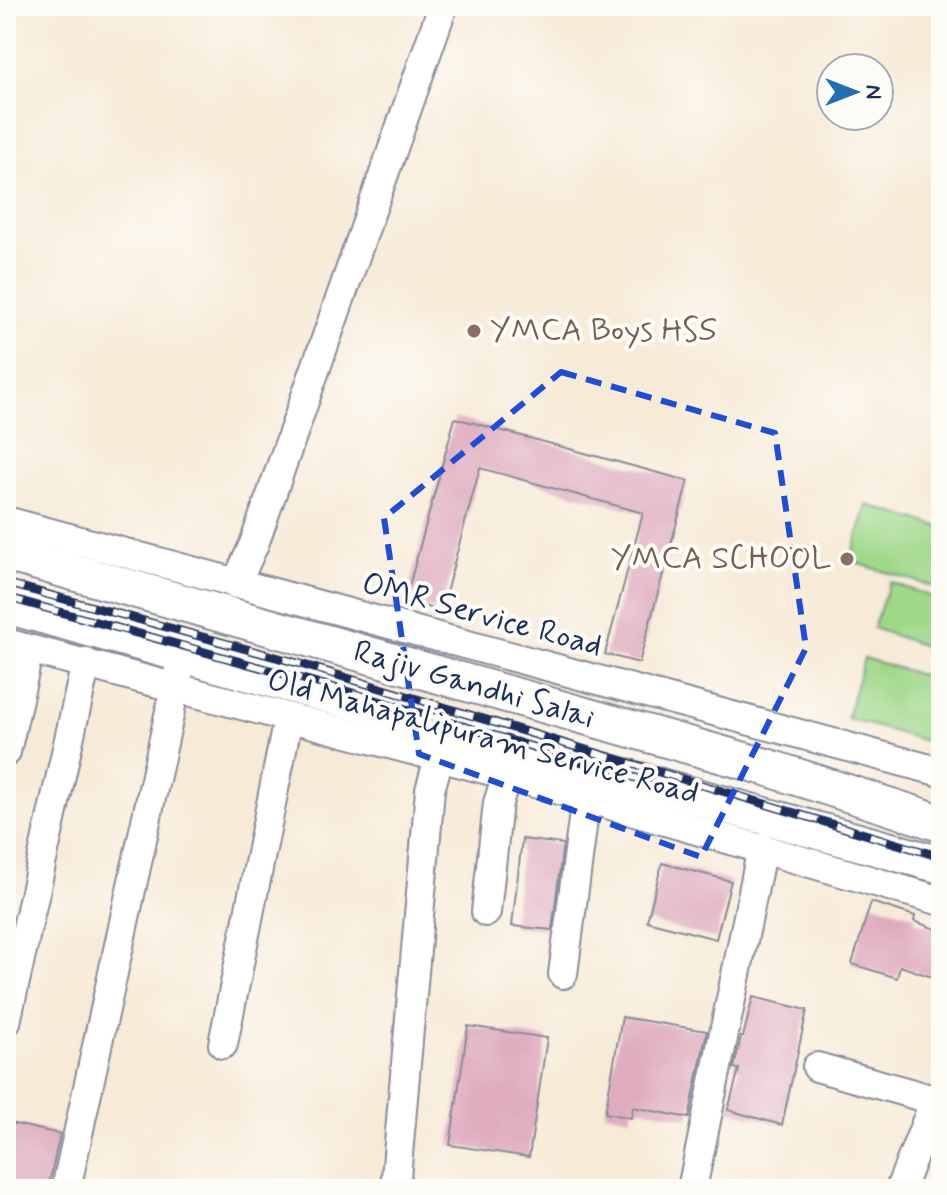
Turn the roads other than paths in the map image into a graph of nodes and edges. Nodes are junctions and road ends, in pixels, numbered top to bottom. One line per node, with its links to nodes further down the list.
1 (443, 6): 4 (street)
2 (6, 521): 4 (street, OMR Service Road)
3 (6, 553): 7 (main road, Rajiv Gandhi Salai)
4 (236, 584): 15 (street, OMR Service Road)
5 (6, 605): 8 (main road, Rajiv Gandhi Salai)
6 (18, 647): 9 (street, Old Mahapalipuram Service Road); 13 (street)
7 (357, 652): 11 (main road); 18 (main road, Rajiv Gandhi Salai)
8 (183, 654): 10 (street); 11 (main road, Rajiv Gandhi Salai)
9 (86, 663): 10 (street, Old Mahapalipuram Service Road); 24 (street)
10 (174, 690): 12 (street, Old Mahapalipuram Service Road); 28 (street)
11 (343, 698): 20 (main road, Rajiv Gandhi Salai)
12 (288, 719): 14 (street, Old Mahapalipuram Service Road); 25 (street)
13 (6, 752)
14 (439, 758): 16 (street, Old Mahapalipuram Service Road); 29 (street)
15 (941, 772)
16 (507, 775): 17 (street, Old Mahapalipuram Service Road); 22 (street)
17 (588, 800): 19 (street, Old Mahapalipuram Service Road); 23 (street)
18 (941, 823)
19 (762, 848): 21 (street, Old Mahapalipuram Service Road); 30 (street)
20 (941, 865)
21 (941, 901)
22 (486, 912)
23 (563, 974)
24 (6, 1022)
25 (223, 1044)
26 (817, 1067): 27 (street)
27 (938, 1101): 31 (street)
28 (66, 1189)
29 (395, 1189)
30 (692, 1189)
31 (900, 1189)

